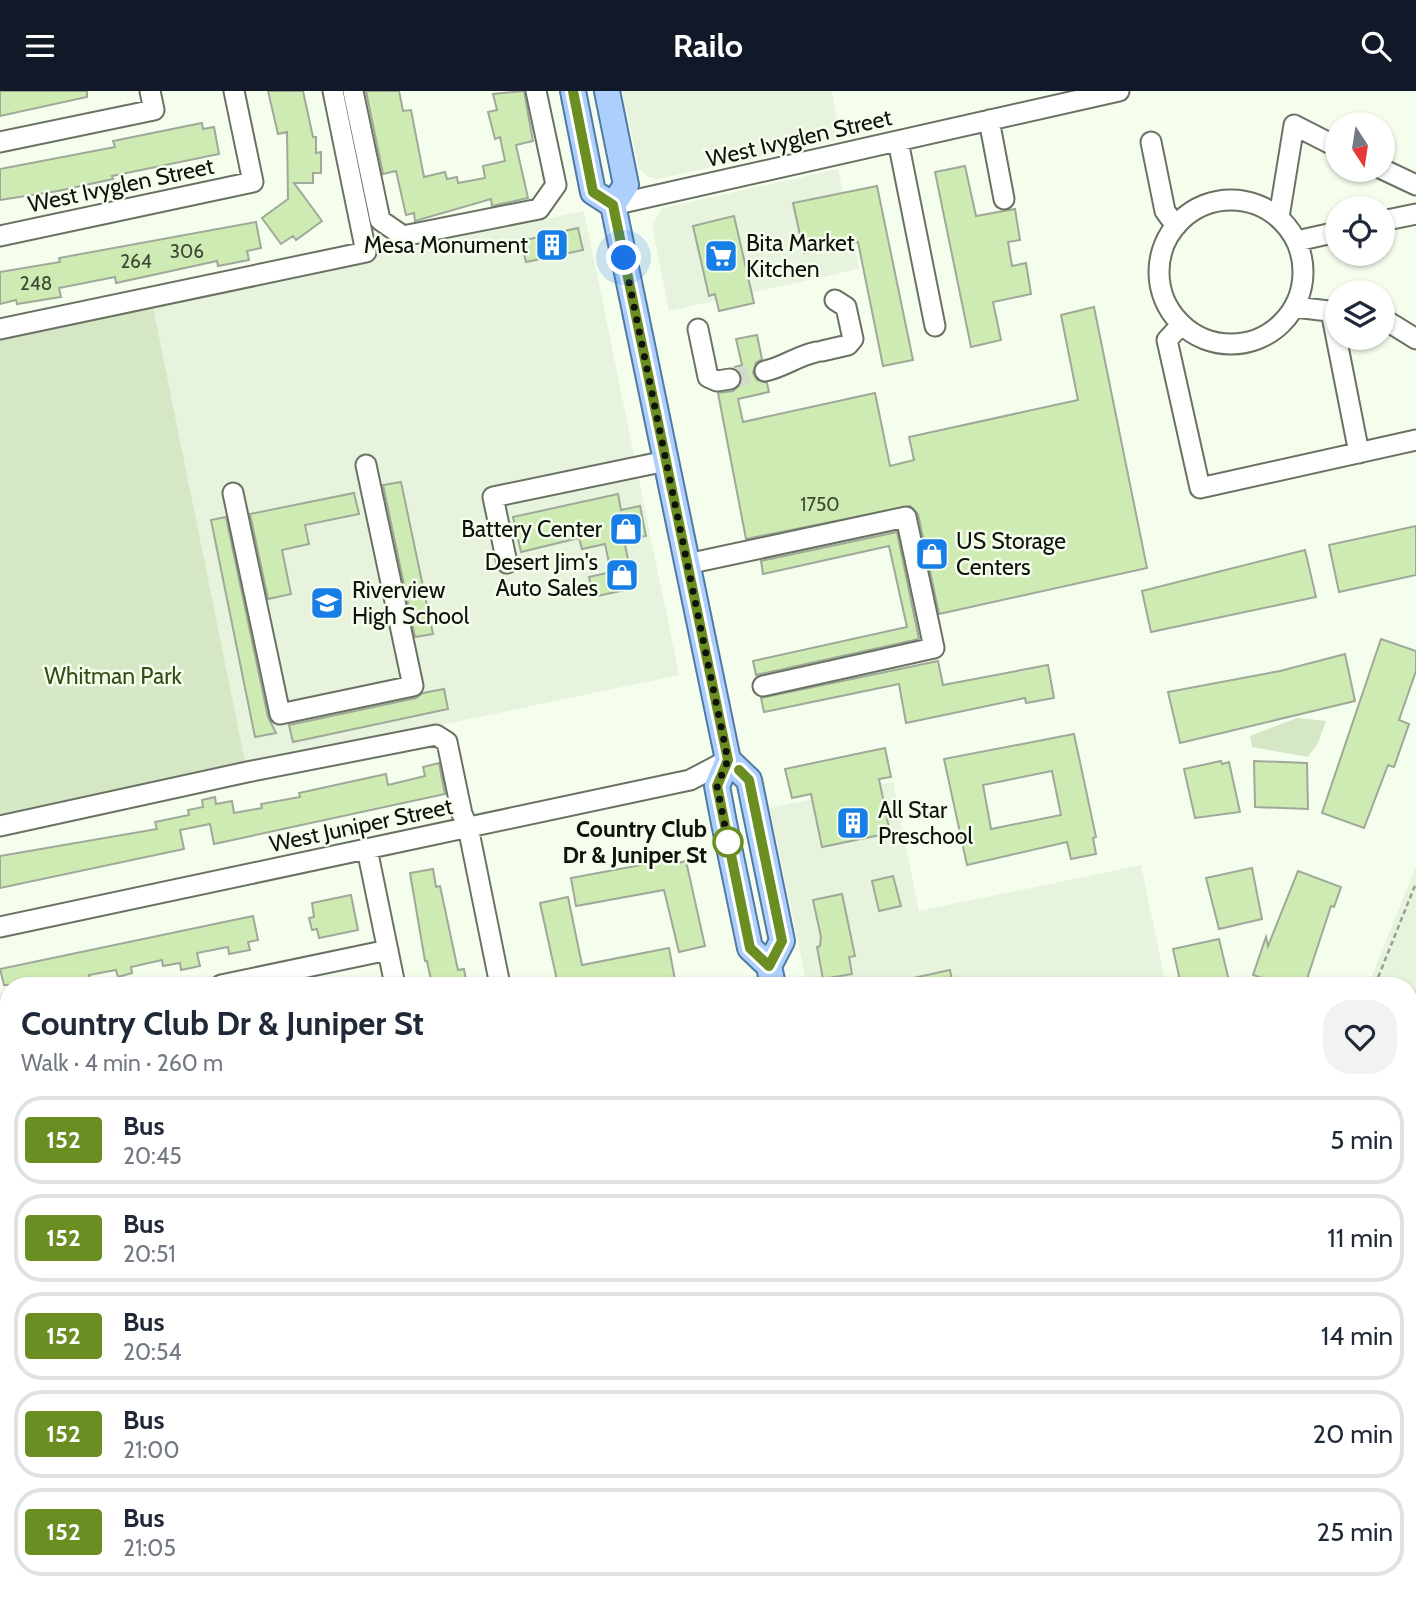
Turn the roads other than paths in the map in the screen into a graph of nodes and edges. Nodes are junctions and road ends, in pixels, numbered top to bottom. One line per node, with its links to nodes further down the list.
1 (150, 91): 12 (street)
2 (234, 91): 23 (street, West Ivyglen Street)
3 (332, 91): 31 (street)
4 (354, 91): 5 (street)
5 (536, 91)
6 (573, 91): 17 (main road)
7 (607, 91): 17 (main road)
8 (1119, 91): 9 (street, West Ivyglen Street)
9 (989, 120): 10 (street, West Ivyglen Street); 16 (street)
10 (898, 141): 17 (street, West Ivyglen Street); 30 (street)
11 (1325, 141): 19 (street)
12 (0, 142)
13 (1151, 142): 21 (street)
14 (1395, 175): 15 (street)
15 (1416, 185)
16 (1004, 199)
17 (613, 205): 39 (main road)
18 (1416, 214): 20 (street)
19 (1279, 217): 21 (street); 24 (street)
20 (1395, 218)
21 (1176, 226): 28 (street)
22 (1325, 235): 24 (street)
23 (0, 236)
24 (1297, 241): 26 (street)
25 (835, 300): 35 (street)
26 (1296, 307): 27 (street); 28 (street)
27 (1325, 311)
28 (1181, 325): 38 (street)
29 (1395, 326): 33 (street)
30 (935, 327)
31 (0, 329)
32 (698, 329): 36 (street)
33 (1416, 339)
34 (1341, 350): 38 (street)
35 (765, 371)
36 (730, 379)
37 (1416, 440): 38 (street)
38 (1359, 453)
39 (666, 461): 42 (street); 43 (main road)
40 (366, 465): 41 (street)
41 (233, 493)
42 (506, 563)
43 (687, 564): 44 (street); 45 (main road)
44 (763, 686)
45 (728, 760): 47 (street, West Juniper Street); 51 (main road)
46 (0, 826): 47 (street)
47 (468, 827): 48 (street, West Juniper Street); 54 (street)
48 (367, 849): 49 (street, West Juniper Street); 50 (street)
49 (0, 927)
50 (388, 950): 52 (street); 53 (street)
51 (771, 976)
52 (259, 977)
53 (393, 977)
54 (498, 977)

